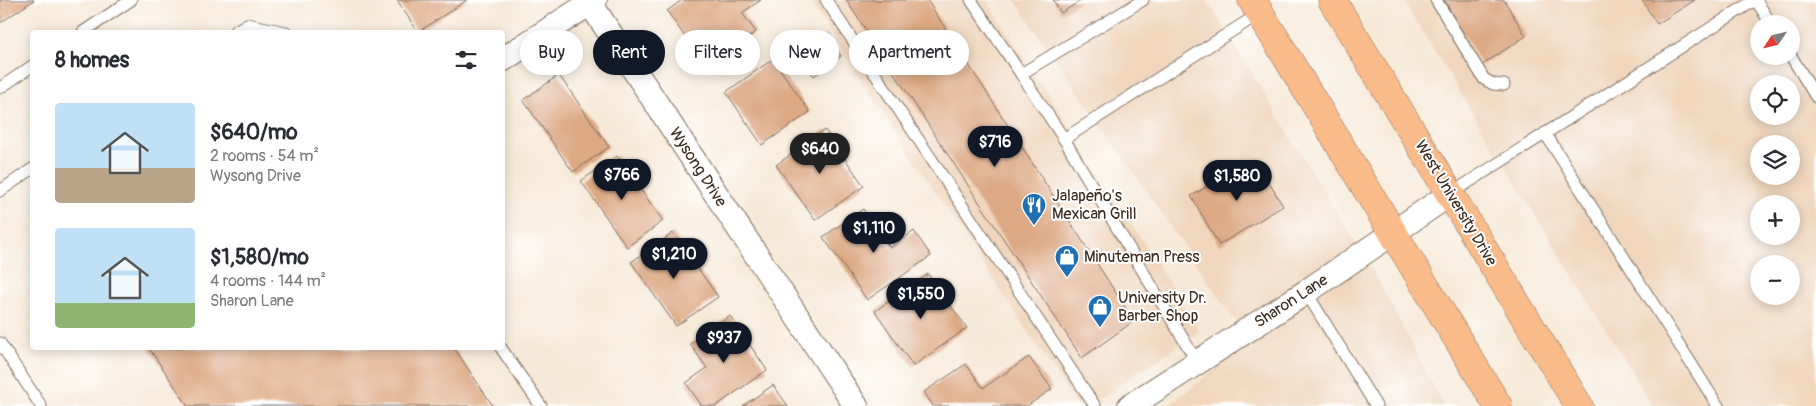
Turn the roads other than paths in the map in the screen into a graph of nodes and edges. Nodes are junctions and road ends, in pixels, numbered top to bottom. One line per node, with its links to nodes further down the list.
1 (131, 0): 11 (lane)
2 (826, 0): 34 (lane)
3 (971, 0): 17 (lane)
4 (1143, 0): 17 (lane)
5 (1332, 0): 25 (highway, West University Drive)
6 (1436, 0): 18 (lane)
7 (1756, 0): 10 (lane); 21 (lane)
8 (592, 2): 14 (street); 33 (street, Wysong Drive)
9 (1256, 6): 22 (lane); 26 (highway)
10 (1765, 15)
11 (86, 30)
12 (237, 30): 13 (lane)
13 (276, 30)
14 (505, 58)
15 (1796, 65): 20 (lane)
16 (30, 67): 19 (lane)
17 (1021, 74): 22 (lane)
18 (1504, 85)
19 (0, 88)
20 (1816, 97)
21 (1546, 132): 25 (lane); 39 (lane)
22 (1064, 139): 30 (lane)
23 (30, 170): 24 (lane)
24 (0, 191)
25 (1450, 194): 26 (street, Sharon Lane); 38 (highway, West University Drive)
26 (1393, 232): 27 (street, Sharon Lane); 37 (highway)
27 (1306, 292): 30 (street, Sharon Lane); 36 (lane)
28 (0, 343): 31 (lane)
29 (502, 350): 32 (lane)
30 (1197, 362): 35 (street, Sharon Lane)
31 (41, 406)
32 (541, 406)
33 (856, 406)
34 (1095, 406)
35 (1130, 406)
36 (1376, 406)
37 (1498, 406)
38 (1579, 406)
39 (1718, 406)

